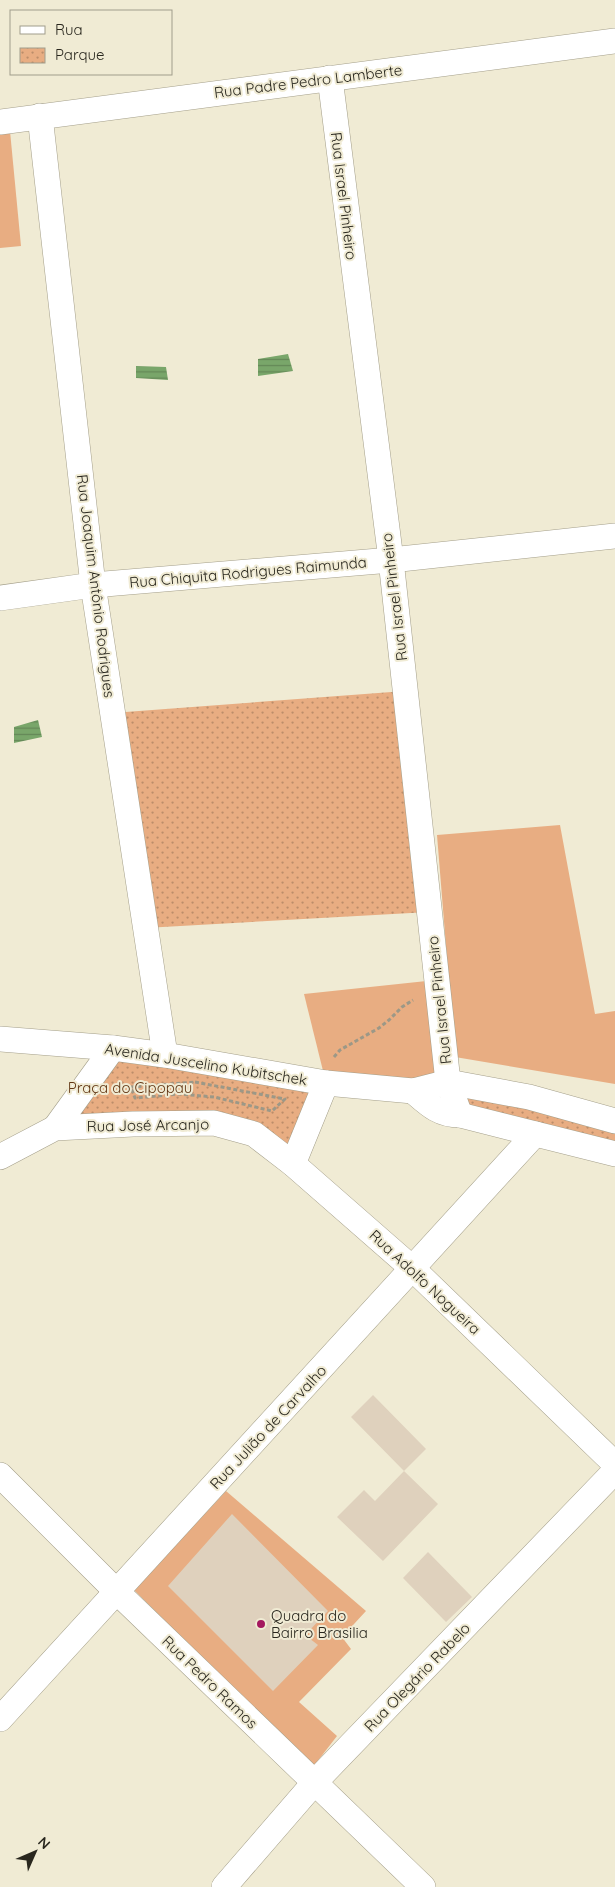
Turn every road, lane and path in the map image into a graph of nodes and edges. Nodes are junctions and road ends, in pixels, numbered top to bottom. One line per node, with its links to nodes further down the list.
1 (615, 41): 2 (street, Rua Padre Pedro Lamberte)
2 (330, 78): 3 (street, Rua Padre Pedro Lamberte); 6 (street, Rua Israel Pinheiro)
3 (40, 116): 4 (street, Rua Padre Pedro Lamberte); 7 (street, Rua Joaquim Antônio Rodrigues)
4 (0, 122)
5 (615, 536): 6 (street, Rua Chiquita Rodrigues Raimunda)
6 (391, 560): 7 (street, Rua Chiquita Rodrigues Raimunda); 9 (street, Rua Israel Pinheiro)
7 (93, 585): 8 (street, Rua Chiquita Rodrigues Raimunda); 12 (street, Rua Joaquim Antônio Rodrigues)
8 (0, 598)
9 (436, 980): 13 (path); 14 (street, Rua Israel Pinheiro)
10 (0, 1038): 11 (street, Avenida Juscelino Kubitschek)
11 (113, 1048): 12 (street, Avenida Juscelino Kubitschek); 21 (street)
12 (164, 1055): 15 (street, Avenida Juscelino Kubitschek)
13 (332, 1060)
14 (448, 1082): 17 (street, Avenida Juscelino Kubitschek); 19 (street, Rua Israel Pinheiro); 20 (street, Avenida Juscelino Kubitschek)
15 (326, 1083): 17 (street, Avenida Juscelino Kubitschek); 25 (street)
16 (166, 1084): 18 (path); 18 (path); 18 (path)
17 (412, 1091): 19 (street)
18 (170, 1094)
19 (460, 1115): 22 (street)
20 (615, 1121)
21 (55, 1128): 24 (street, Rua José Arcanjo); 25 (street, Rua José Arcanjo)
22 (535, 1134): 23 (street); 26 (street, Rua Julião de Carvalho)
23 (615, 1154)
24 (0, 1157)
25 (293, 1164): 26 (street, Rua Adolfo Nogueira)
26 (414, 1269): 27 (street, Rua Adolfo Nogueira); 30 (street, Rua Julião de Carvalho)
27 (615, 1464)
28 (615, 1471): 32 (street, Rua Olegário Rabelo)
29 (0, 1475): 30 (street, Rua Pedro Ramos)
30 (116, 1591): 31 (street, Rua Julião de Carvalho); 32 (street, Rua Pedro Ramos)
31 (0, 1719)
32 (314, 1783): 33 (street, Rua Olegário Rabelo); 34 (street, Rua Pedro Ramos)
33 (224, 1887)
34 (423, 1887)

